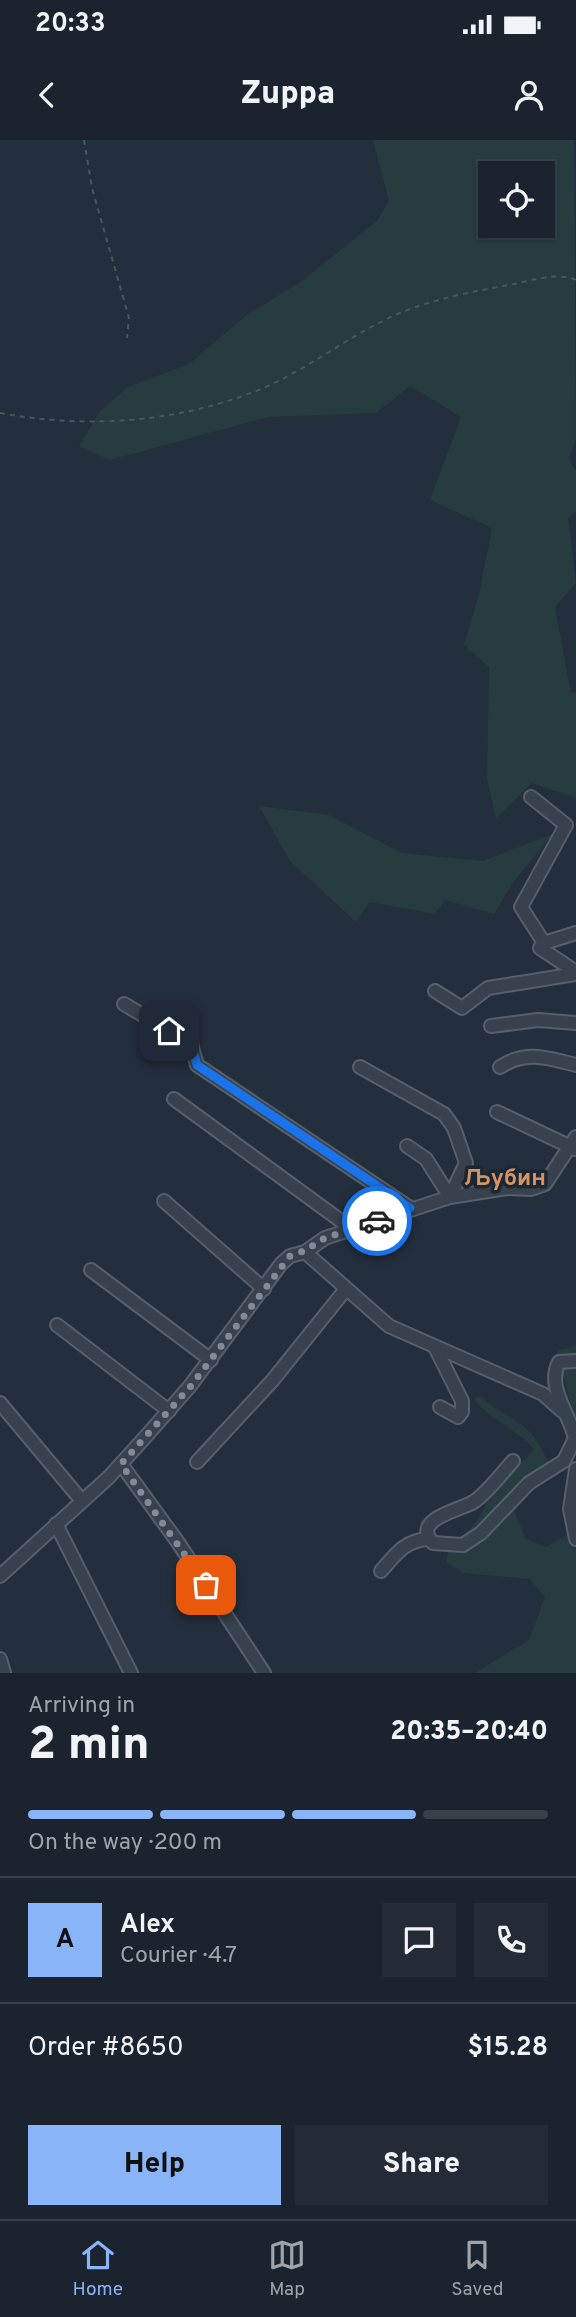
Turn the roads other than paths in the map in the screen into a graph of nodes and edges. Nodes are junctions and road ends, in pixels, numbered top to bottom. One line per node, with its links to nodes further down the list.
1 (531, 797): 3 (street)
2 (576, 933): 3 (street)
3 (544, 943): 4 (street)
4 (576, 973): 5 (street)
5 (435, 991)
6 (124, 1004): 18 (street)
7 (576, 1023): 8 (street)
8 (491, 1026)
9 (576, 1065): 11 (street)
10 (359, 1067): 16 (street)
11 (500, 1067)
12 (174, 1099): 19 (street)
13 (497, 1112): 14 (street)
14 (574, 1144): 16 (street)
15 (407, 1146): 16 (street)
16 (450, 1197): 18 (street)
17 (164, 1201): 22 (street)
18 (410, 1208): 19 (street)
19 (352, 1229): 20 (street)
20 (304, 1251): 22 (street); 23 (street)
21 (91, 1270): 26 (street)
22 (264, 1289): 26 (street)
23 (346, 1289): 25 (street); 35 (street)
24 (57, 1325): 30 (street)
25 (436, 1349): 29 (street); 31 (street)
26 (211, 1360): 30 (street)
27 (576, 1361): 31 (street)
28 (0, 1402): 38 (street)
29 (440, 1407)
30 (169, 1411): 36 (street)
31 (562, 1411): 32 (street)
32 (575, 1438): 33 (street); 40 (street)
33 (576, 1444)
34 (513, 1461): 40 (street)
35 (197, 1462)
36 (121, 1464): 38 (street); 47 (street)
37 (576, 1469): 41 (street)
38 (82, 1502): 39 (street)
39 (57, 1524): 43 (street); 46 (street)
40 (429, 1539): 42 (street)
41 (576, 1539)
42 (381, 1571)
43 (0, 1576)
44 (0, 1659): 45 (street)
45 (4, 1673)
46 (131, 1673)
47 (264, 1673)

